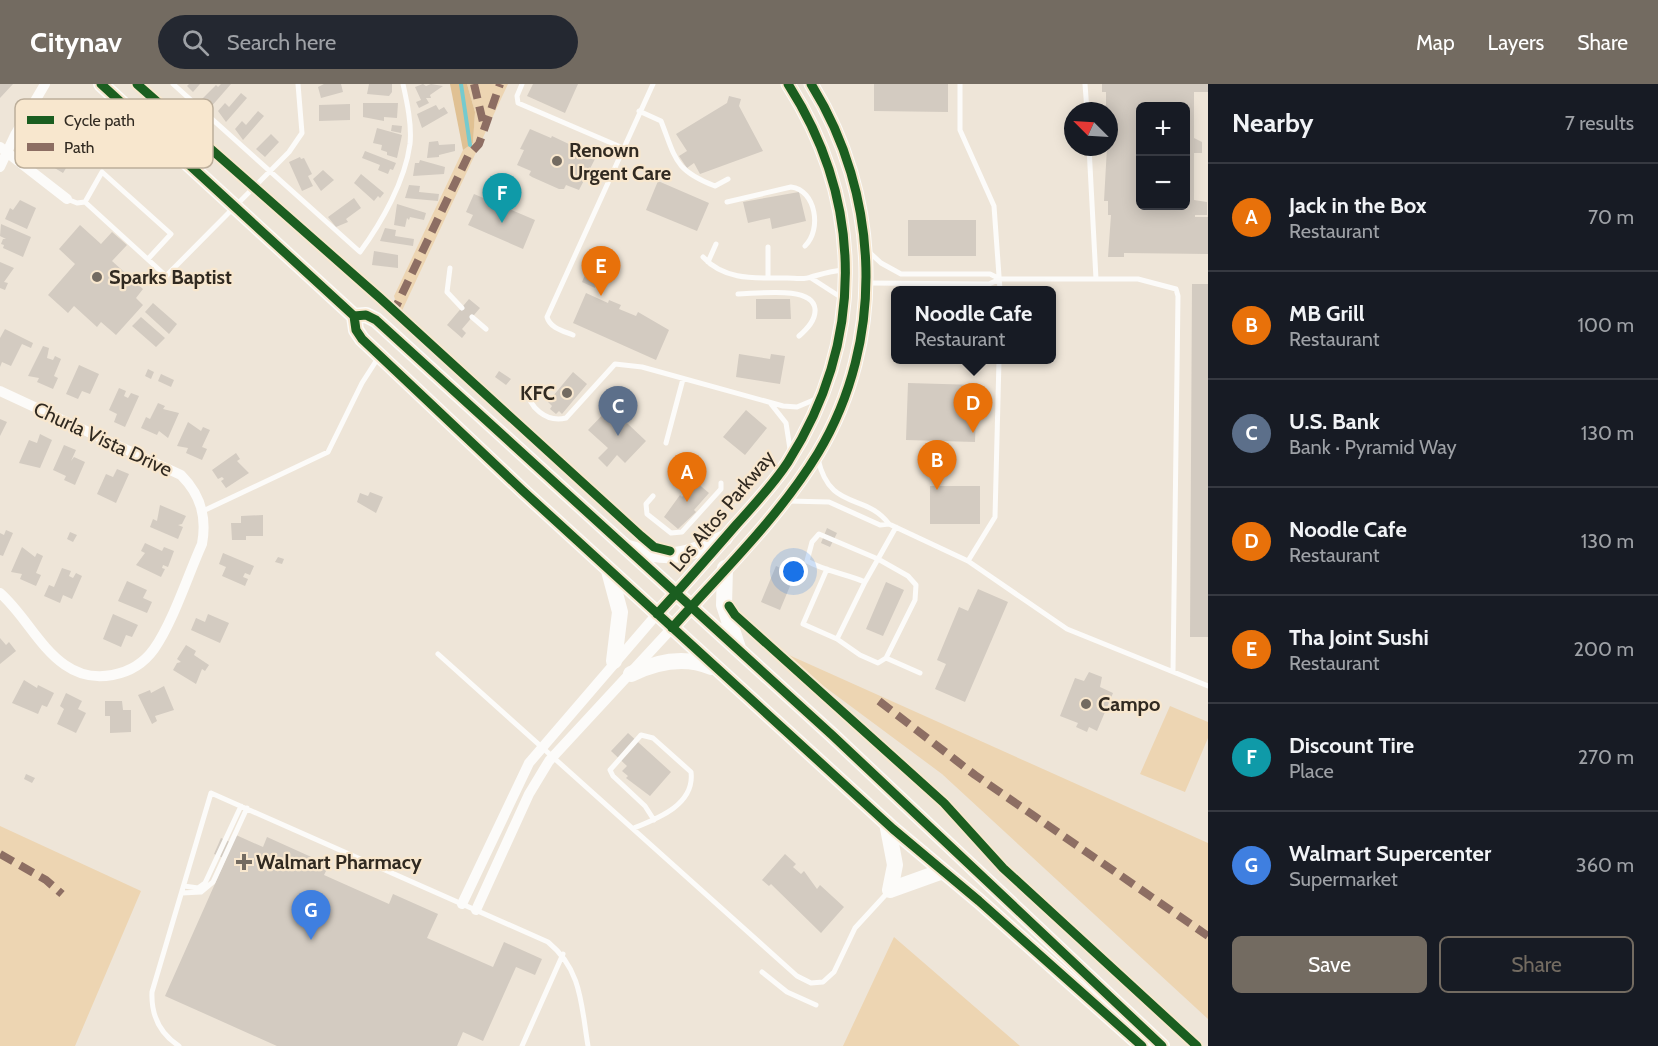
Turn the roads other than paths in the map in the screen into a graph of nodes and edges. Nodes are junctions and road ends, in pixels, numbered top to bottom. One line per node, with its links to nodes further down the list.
1 (45, 84): 12 (street)
2 (101, 84): 13 (main road)
3 (173, 84): 14 (lane)
4 (298, 84): 27 (lane)
5 (403, 84): 27 (lane)
6 (522, 84): 19 (lane)
7 (653, 84): 16 (lane)
8 (788, 84): 26 (main road, Los Altos Parkway)
9 (811, 84): 36 (main road, Los Altos Parkway)
10 (960, 84): 44 (lane)
11 (1085, 84): 15 (lane)
12 (35, 99)
13 (117, 99)
14 (189, 99)
15 (1086, 102)
16 (639, 111): 19 (lane); 28 (lane)
17 (213, 121): 27 (lane)
18 (15, 131): 20 (street)
19 (623, 148): 54 (lane)
20 (3, 150): 22 (street); 23 (street)
21 (1089, 156): 45 (lane)
22 (15, 159)
23 (0, 167)
24 (27, 168): 29 (street)
25 (193, 168): 32 (main road)
26 (830, 168): 41 (main road, Los Altos Parkway); 46 (main road)
27 (268, 172): 32 (lane)
28 (728, 179)
29 (67, 199): 30 (lane)
30 (85, 202): 38 (lane); 38 (lane)
31 (727, 202): 34 (lane)
32 (235, 206): 38 (lane); 51 (main road)
33 (716, 244): 39 (lane)
34 (805, 246)
35 (768, 248): 42 (lane)
36 (865, 249): 44 (lane); 46 (main road, Los Altos Parkway)
37 (703, 257): 39 (lane)
38 (148, 259)
39 (708, 262): 42 (lane)
40 (450, 268): 50 (lane)
41 (846, 270): 43 (lane); 49 (main road, Los Altos Parkway); 61 (main road)
42 (768, 278): 43 (lane)
43 (811, 278): 49 (lane)
44 (1000, 279): 45 (lane); 46 (lane); 47 (lane)
45 (1096, 279): 92 (lane)
46 (866, 283): 61 (main road, Los Altos Parkway)
47 (1000, 286)
48 (738, 294): 55 (lane)
49 (845, 301): 62 (main road, Los Altos Parkway)
50 (462, 308)
51 (354, 316): 56 (main road); 74 (main road)
52 (472, 317): 53 (lane)
53 (486, 329)
54 (573, 335)
55 (799, 336)
56 (379, 356): 70 (lane); 79 (main road)
57 (999, 364): 76 (lane)
58 (683, 379): 59 (lane); 63 (lane); 64 (lane)
59 (528, 388)
60 (0, 391): 70 (street, Churla Vista Drive)
61 (846, 391): 65 (main road, Los Altos Parkway)
62 (822, 395): 63 (lane); 66 (main road, Los Altos Parkway)
63 (770, 402): 66 (lane)
64 (666, 442)
65 (817, 454): 69 (main road, Los Altos Parkway); 71 (lane)
66 (791, 456): 73 (main road, Los Altos Parkway)
67 (721, 483): 68 (lane)
68 (653, 496)
69 (782, 502): 71 (lane); 77 (main road, Los Altos Parkway)
70 (203, 511): 81 (street)
71 (889, 524): 72 (lane)
72 (896, 527): 75 (lane); 76 (lane)
73 (725, 538): 74 (main road); 82 (main road, Los Altos Parkway)
74 (626, 548): 82 (main road)
75 (878, 559): 78 (lane); 80 (lane); 89 (lane)
76 (968, 561): 92 (lane)
77 (725, 568): 83 (main road, Los Altos Parkway); 87 (main road)
78 (827, 569): 80 (lane); 86 (lane)
79 (609, 570): 84 (main road); 90 (main road)
80 (865, 582): 86 (lane)
81 (0, 593)
82 (676, 594): 83 (main road); 84 (main road, Los Altos Parkway)
83 (690, 608): 85 (main road, Los Altos Parkway); 87 (main road)
84 (657, 614): 85 (main road); 90 (street, Los Altos Parkway)
85 (672, 628): 91 (main road); 93 (street, Los Altos Parkway)
86 (837, 639): 89 (lane)
87 (740, 651): 114 (main road)
88 (438, 654): 96 (lane)
89 (886, 658): 94 (lane)
90 (614, 661): 96 (street, Los Altos Parkway)
91 (721, 671): 93 (main road); 100 (main road)
92 (1173, 671): 95 (lane)
93 (631, 674): 97 (street, Los Altos Parkway)
94 (920, 674)
95 (1208, 686)
96 (541, 746): 97 (lane); 105 (street, Los Altos Parkway)
97 (553, 756): 101 (lane); 106 (street, Los Altos Parkway)
98 (244, 807): 103 (lane); 103 (lane); 103 (lane); 105 (lane)
99 (654, 820): 99 (lane); 101 (lane)
100 (887, 823): 102 (main road); 104 (main road)
101 (634, 828): 104 (lane)
102 (944, 871): 104 (main road); 113 (main road)
103 (183, 889): 110 (lane)
104 (890, 890)
105 (462, 904): 106 (lane)
106 (476, 910): 107 (lane)
107 (563, 954): 111 (lane); 112 (lane)
108 (762, 972): 109 (lane)
109 (816, 1005)
110 (179, 1046)
111 (522, 1046)
112 (588, 1046)
113 (1142, 1046)
114 (1162, 1046)

